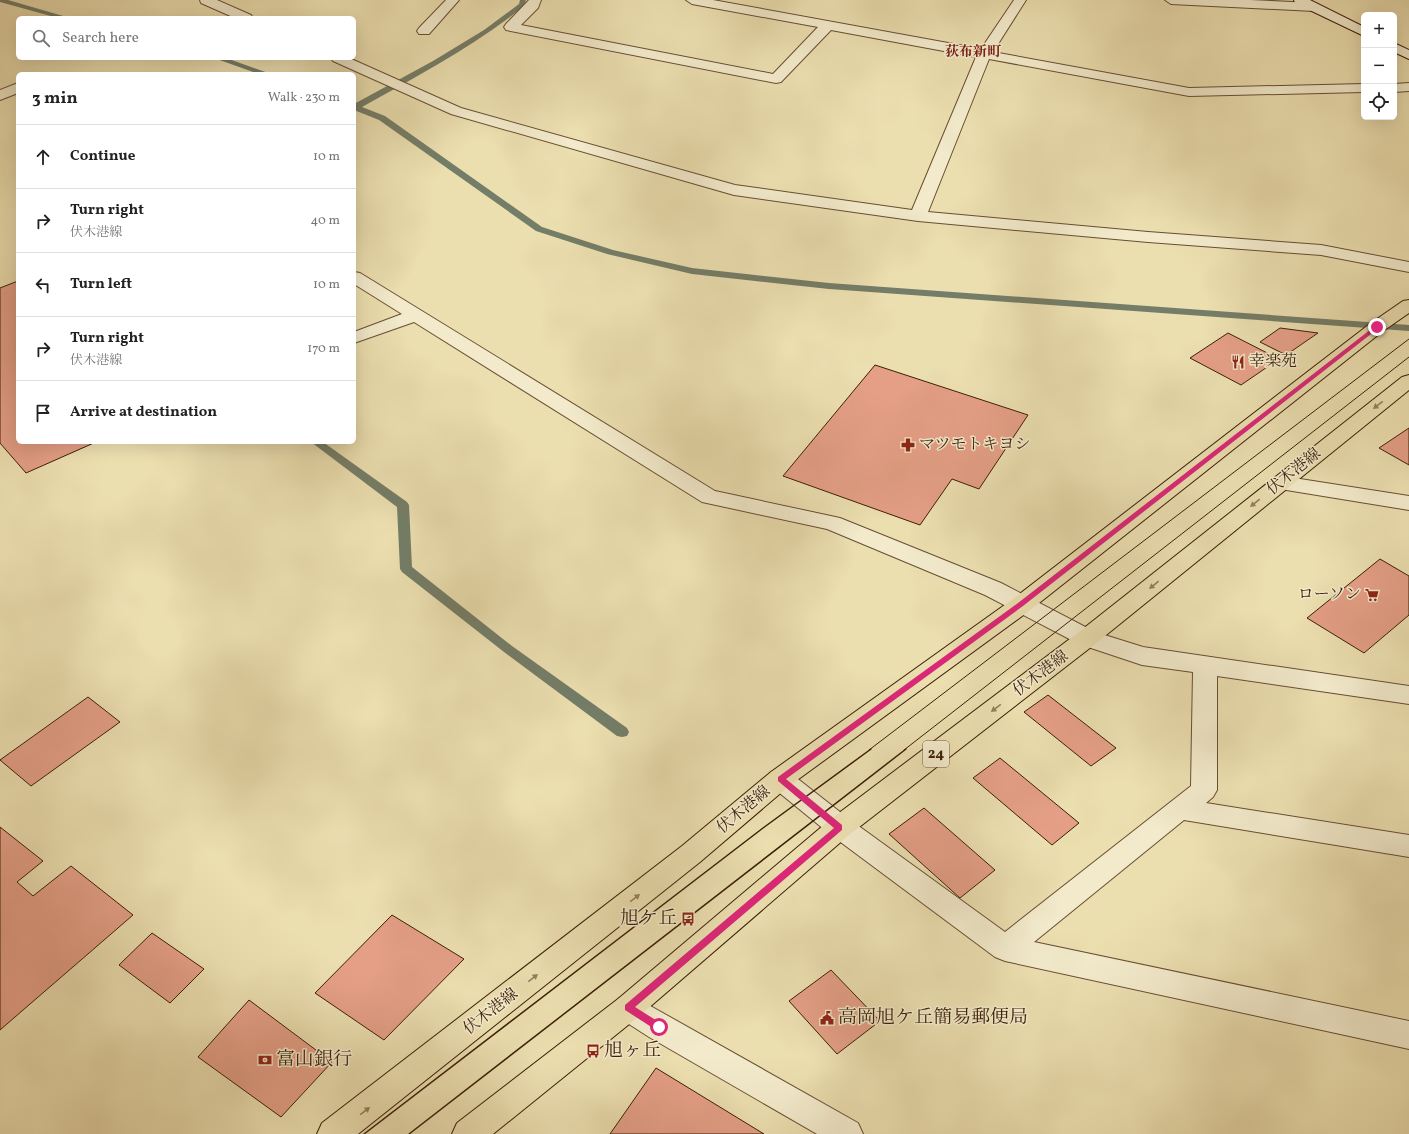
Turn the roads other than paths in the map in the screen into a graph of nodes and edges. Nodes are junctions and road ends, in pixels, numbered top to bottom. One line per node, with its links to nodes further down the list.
1 (206, 0): 9 (street)
2 (453, 0): 12 (street)
3 (536, 0): 10 (street)
4 (692, 0): 10 (street)
5 (1020, 0): 14 (street)
6 (1171, 0): 8 (street)
7 (1300, 0): 8 (street)
8 (1314, 7): 11 (street)
9 (242, 16)
10 (828, 25): 14 (street)
11 (1361, 30)
12 (424, 31)
13 (1397, 49): 15 (street)
14 (984, 55): 21 (street); 24 (street)
15 (1409, 55)
16 (342, 60): 24 (street)
17 (0, 78): 18 (street)
18 (16, 86)
19 (1409, 87): 22 (street)
20 (16, 88): 23 (street)
21 (1361, 88)
22 (1397, 88)
23 (0, 96)
24 (918, 216): 25 (street)
25 (1409, 267)
26 (356, 278): 28 (street)
27 (1409, 305): 33 (main road, 伏木港線)
28 (416, 315): 29 (street); 33 (street)
29 (356, 337)
30 (1409, 381): 31 (main road, 伏木港線 / 24, one-way to 31)
31 (1281, 483): 32 (street); 34 (main road, 伏木港線 / 24, one-way to 34)
32 (1409, 503)
33 (1021, 605): 34 (street); 37 (main road, 伏木港線)
34 (1087, 638): 35 (street); 39 (main road, 伏木港線 / 24, one-way to 39)
35 (1205, 667): 36 (street); 38 (street)
36 (1409, 695)
37 (780, 779): 39 (street); 44 (main road, 伏木港線, one-way to 37)
38 (1179, 809): 40 (street); 41 (street)
39 (840, 828): 41 (street); 42 (main road, 伏木港線 / 24)
40 (1409, 846)
41 (1005, 948): 43 (street)
42 (628, 1008): 45 (main road, 伏木港線 / 24); 46 (street)
43 (1409, 1035)
44 (333, 1134)
45 (468, 1134)
46 (847, 1134)

